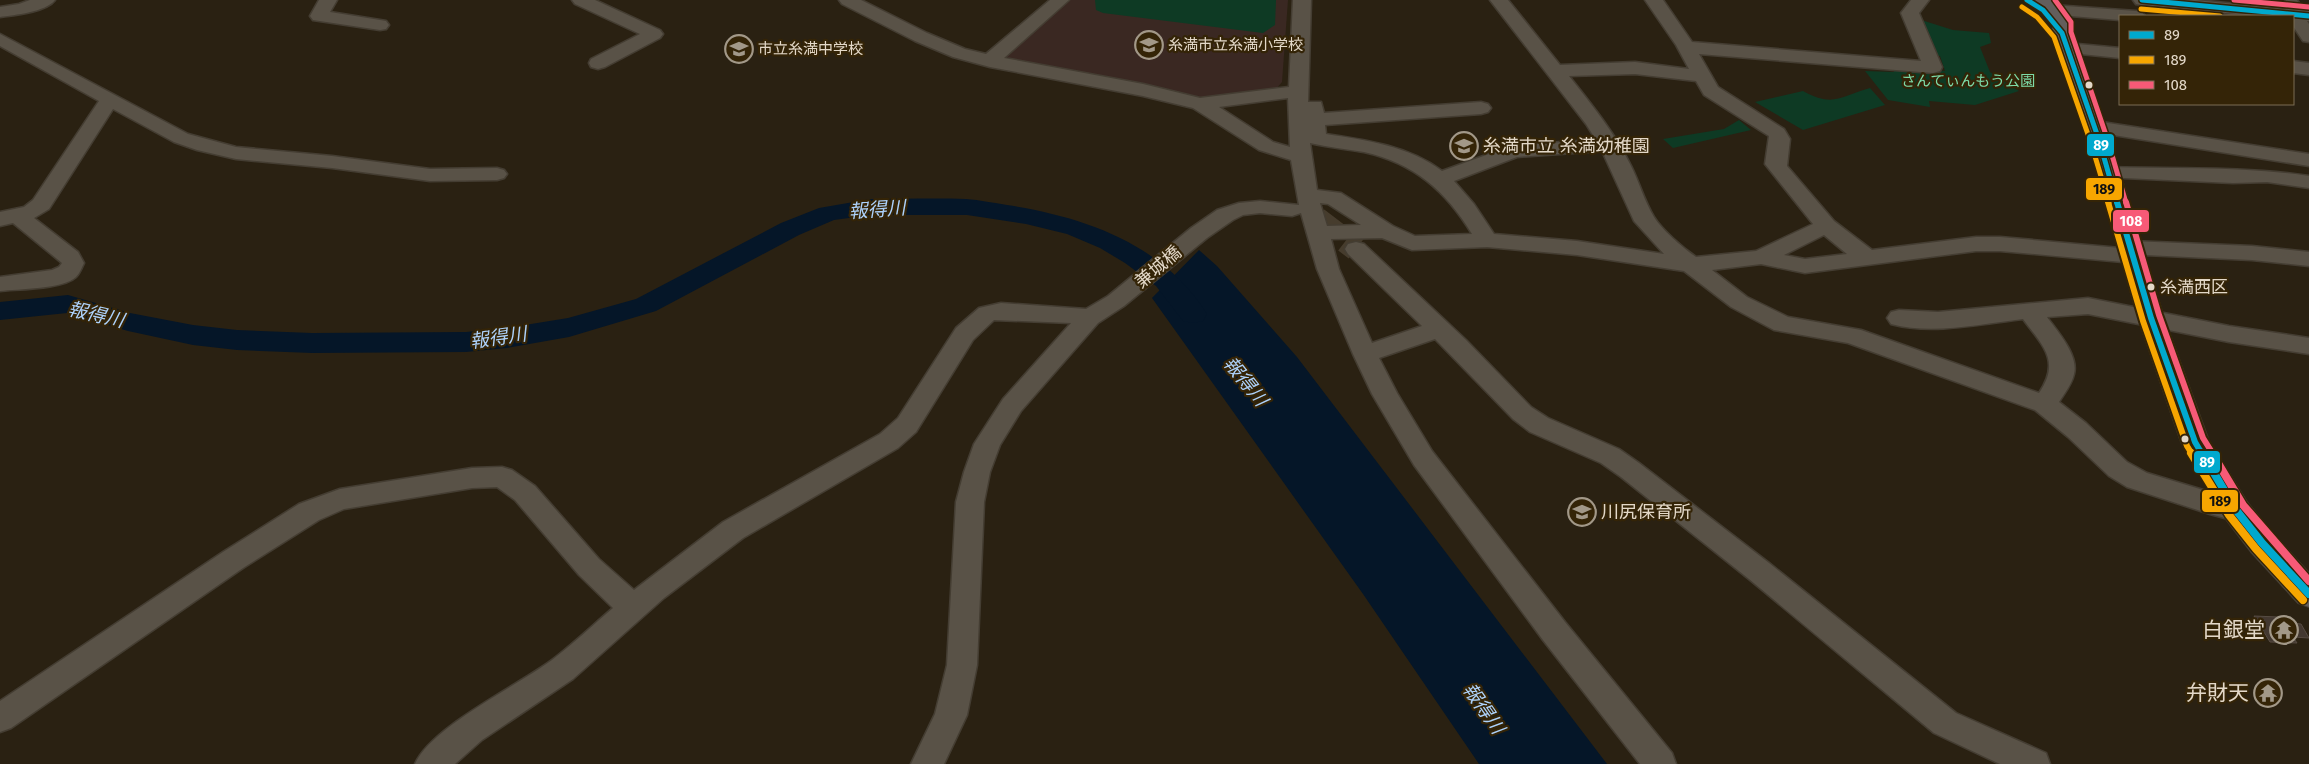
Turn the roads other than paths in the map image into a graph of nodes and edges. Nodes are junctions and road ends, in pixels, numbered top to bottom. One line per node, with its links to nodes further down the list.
1 (46, 0): 13 (street)
2 (328, 0): 16 (street)
3 (580, 0): 22 (street)
4 (848, 0): 21 (street)
5 (1060, 0): 21 (street)
6 (1302, 0): 27 (street)
7 (1499, 0): 25 (street)
8 (1654, 0): 19 (street)
9 (1920, 0): 19 (street)
10 (2027, 0): 15 (main road)
11 (2142, 0): 12 (street)
12 (2298, 10): 17 (street)
13 (0, 12)
14 (2119, 17): 15 (street)
15 (2056, 23): 20 (street); 32 (main road)
16 (380, 25)
17 (2303, 35)
18 (0, 39): 28 (street)
19 (1686, 47): 26 (street)
20 (2119, 53)
21 (990, 61): 29 (street)
22 (598, 63)
23 (2294, 67): 24 (street)
24 (2309, 69)
25 (1553, 71): 26 (street); 33 (street)
26 (1702, 76): 42 (street)
27 (1298, 94): 29 (street); 31 (street); 34 (street)
28 (110, 99): 37 (street); 41 (street)
29 (1200, 104): 34 (street)
30 (1481, 108): 31 (street)
31 (1314, 120): 38 (street)
32 (2095, 127): 35 (street); 36 (main road)
33 (1609, 144): 38 (street); 51 (street)
34 (1301, 155): 40 (street)
35 (2309, 160)
36 (2109, 173): 39 (street); 47 (main road)
37 (497, 174)
38 (1440, 179): 45 (street)
39 (2309, 182)
40 (1300, 203): 43 (street, 兼城橋); 44 (street); 54 (street, 兼城橋)
41 (9, 218): 52 (street)
42 (1826, 226): 48 (street); 49 (street)
43 (1385, 231): 44 (street); 45 (street, 兼城橋)
44 (1318, 233): 59 (street)
45 (1487, 240): 51 (street, 兼城橋)
46 (1356, 249): 57 (street)
47 (2132, 252): 49 (street); 50 (street); 56 (main road)
48 (1761, 257): 49 (street); 51 (street)
49 (1867, 258)
50 (2309, 259)
51 (1692, 265): 60 (street)
52 (0, 284)
53 (2029, 311): 55 (street); 56 (street); 60 (street)
54 (1090, 317): 63 (street); 66 (street)
55 (1899, 318)
56 (2151, 318): 58 (street); 61 (main road)
57 (1439, 329): 59 (street); 68 (street)
58 (2309, 346)
59 (1365, 354): 67 (street)
60 (2044, 404): 61 (street)
61 (2236, 510): 62 (main road)
62 (2309, 594)
63 (633, 608): 64 (street); 65 (street)
64 (0, 718)
65 (430, 764)
66 (927, 764)
67 (1660, 764)
68 (2034, 764)

